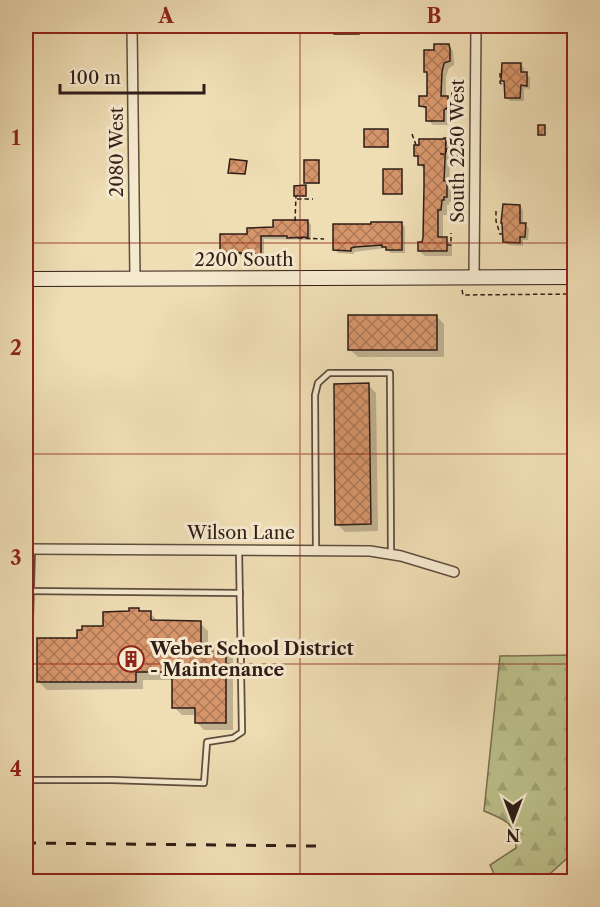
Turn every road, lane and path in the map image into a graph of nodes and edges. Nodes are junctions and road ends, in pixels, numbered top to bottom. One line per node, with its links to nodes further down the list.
1 (132, 26): 24 (street, 2080 West)
2 (476, 26): 26 (street, South 2250 West)
3 (500, 73): 4 (path)
4 (503, 85)
5 (452, 91): 6 (path)
6 (446, 109)
7 (412, 134): 9 (path)
8 (442, 138): 10 (path)
9 (416, 145)
10 (447, 153): 11 (path); 12 (path)
11 (440, 154)
12 (463, 158)
13 (313, 199): 15 (path)
14 (496, 211): 17 (path)
15 (295, 221)
16 (451, 233): 20 (path)
17 (502, 234)
18 (298, 238): 19 (path)
19 (324, 239)
20 (447, 245)
21 (232, 252): 22 (path)
22 (255, 256)
23 (574, 276): 26 (street, 2200 South)
24 (135, 278): 25 (street, 2200 South); 26 (street, 2200 South)
25 (26, 279)
26 (466, 279): 27 (path)
27 (574, 294)
28 (29, 549): 29 (street, Wilson Lane); 33 (lane)
29 (239, 550): 30 (street, Wilson Lane); 34 (lane)
30 (316, 550): 31 (street, Wilson Lane); 31 (lane)
31 (391, 555): 32 (street, Wilson Lane)
32 (454, 572)
33 (28, 591): 34 (lane); 35 (lane)
34 (240, 593): 37 (lane)
35 (28, 618): 36 (lane)
36 (26, 628)
37 (26, 780)

